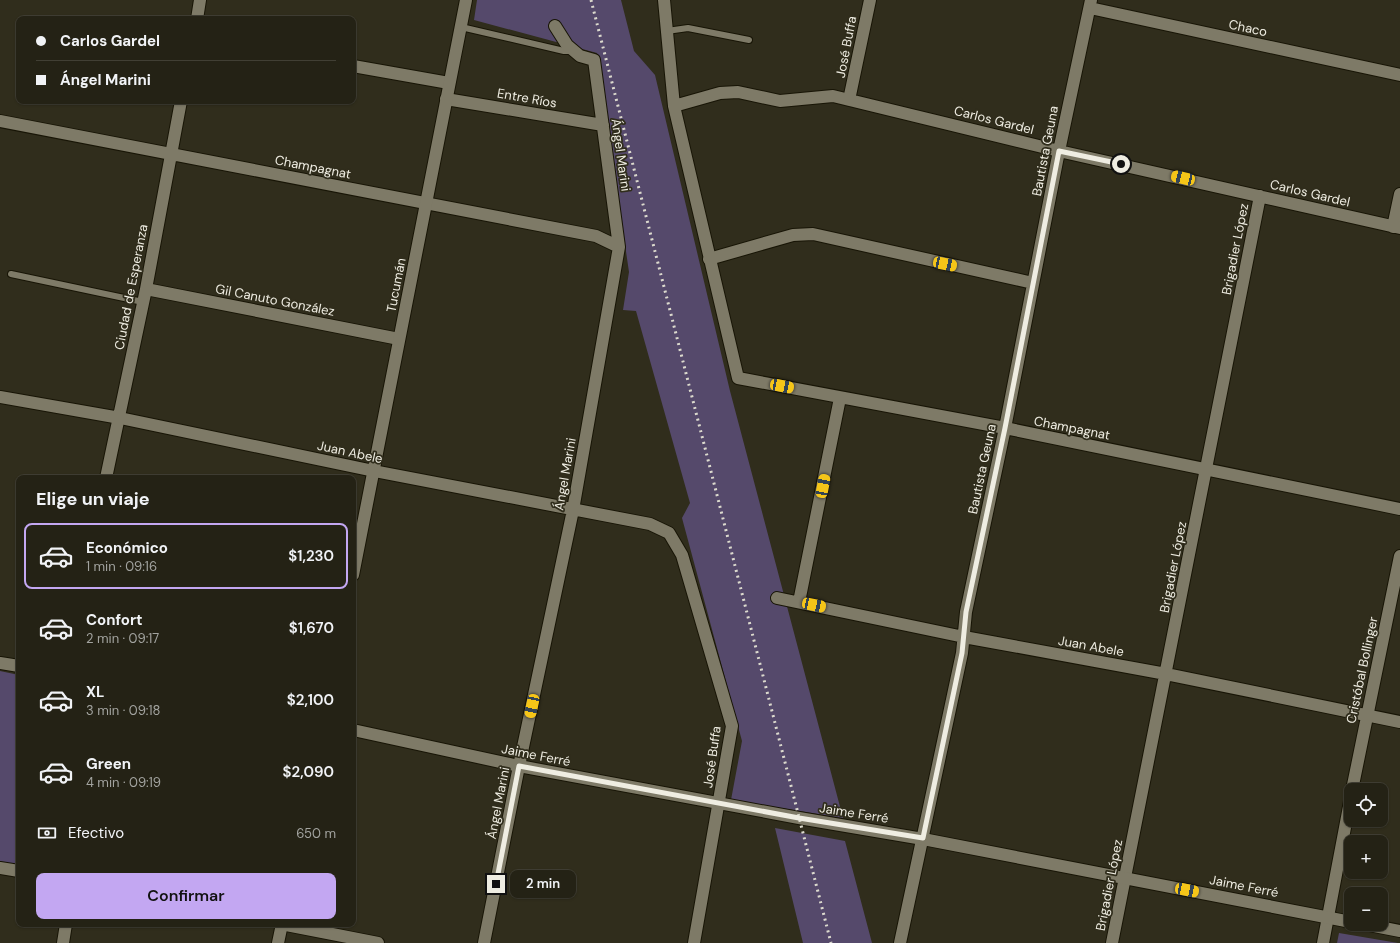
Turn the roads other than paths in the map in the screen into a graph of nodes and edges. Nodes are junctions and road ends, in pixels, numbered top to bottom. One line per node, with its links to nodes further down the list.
1 (200, 0): 6 (street)
2 (466, 0): 8 (street, Tucumán)
3 (664, 0): 9 (street)
4 (870, 0): 16 (street, José Buffa)
5 (1090, 4): 13 (street, Chaco); 21 (street, Bautista Geuna)
6 (197, 16)
7 (556, 26): 11 (street, Ángel Marini)
8 (461, 27): 11 (lane); 14 (street, Tucumán)
9 (667, 31): 10 (lane); 18 (street)
10 (749, 40)
11 (575, 51): 20 (street, Ángel Marini)
12 (356, 67): 14 (street)
13 (1400, 75)
14 (449, 83): 15 (street, Tucumán)
15 (446, 99): 20 (street, Entre Ríos); 25 (street, Tucumán)
16 (849, 100): 18 (street, Carlos Gardel); 21 (street, Carlos Gardel)
17 (180, 104): 22 (street, Ciudad de Esperanza)
18 (674, 106): 28 (street)
19 (0, 121): 22 (street, Champagnat)
20 (603, 126): 27 (street, Ángel Marini)
21 (1059, 151): 24 (street, Carlos Gardel); 30 (street, Bautista Geuna)
22 (171, 154): 25 (street, Champagnat); 31 (street, Ciudad de Esperanza)
23 (1400, 194): 26 (street)
24 (1260, 196): 26 (street, Carlos Gardel); 38 (street, Brigadier López)
25 (426, 203): 27 (street, Champagnat); 33 (street, Tucumán)
26 (1397, 227)
27 (619, 247): 42 (street, Ángel Marini)
28 (710, 259): 30 (street); 35 (street, Champagnat)
29 (12, 274): 32 (lane)
30 (1034, 283): 37 (street, Bautista Geuna)
31 (146, 289): 32 (street, Ciudad de Esperanza); 33 (street, Gil Canuto González)
32 (143, 302): 36 (street, Ciudad de Esperanza)
33 (399, 339): 39 (street, Tucumán)
34 (0, 397): 36 (street, Juan Abele)
35 (840, 398): 37 (street, Champagnat); 47 (street)
36 (120, 418): 39 (street, Juan Abele); 40 (street, Ciudad de Esperanza)
37 (1005, 428): 38 (street, Champagnat); 48 (street, Bautista Geuna)
38 (1207, 469): 41 (street, Champagnat); 51 (street, Brigadier López)
39 (374, 471): 42 (street, Juan Abele); 45 (street, Tucumán)
40 (107, 475)
41 (1400, 509)
42 (573, 510): 43 (street, Juan Abele); 55 (street, Ángel Marini)
43 (682, 555): 57 (street, José Buffa)
44 (1400, 556): 52 (street, Cristóbal Bollinger)
45 (356, 560)
46 (777, 598): 47 (street, Juan Abele)
47 (799, 602): 48 (street, Juan Abele)
48 (964, 637): 51 (street, Juan Abele); 59 (street, Bautista Geuna)
49 (0, 662): 50 (street)
50 (16, 665)
51 (1166, 674): 52 (street, Juan Abele); 62 (street, Brigadier López)
52 (1367, 715): 53 (street, Juan Abele); 56 (street, Cristóbal Bollinger)
53 (1400, 722)
54 (356, 731): 55 (street, Jaime Ferré)
55 (519, 766): 57 (street, Jaime Ferré); 73 (street, Ángel Marini)
56 (1353, 783)
57 (719, 804): 59 (street, Jaime Ferré); 74 (street, José Buffa)
58 (1345, 827): 63 (street)
59 (923, 838): 62 (street, Jaime Ferré); 75 (street, Bautista Geuna)
60 (0, 868): 61 (street)
61 (16, 871)
62 (1125, 877): 63 (street, Jaime Ferré); 76 (street, Brigadier López)
63 (1328, 917): 64 (street, Jaime Ferré); 77 (street)
64 (1344, 920)
65 (66, 927): 70 (street)
66 (281, 927): 71 (street)
67 (296, 927): 72 (street)
68 (1388, 929): 69 (street)
69 (1400, 931)
70 (63, 943)
71 (278, 943)
72 (378, 943)
73 (484, 943)
74 (694, 943)
75 (900, 943)
76 (1112, 943)
77 (1323, 943)

